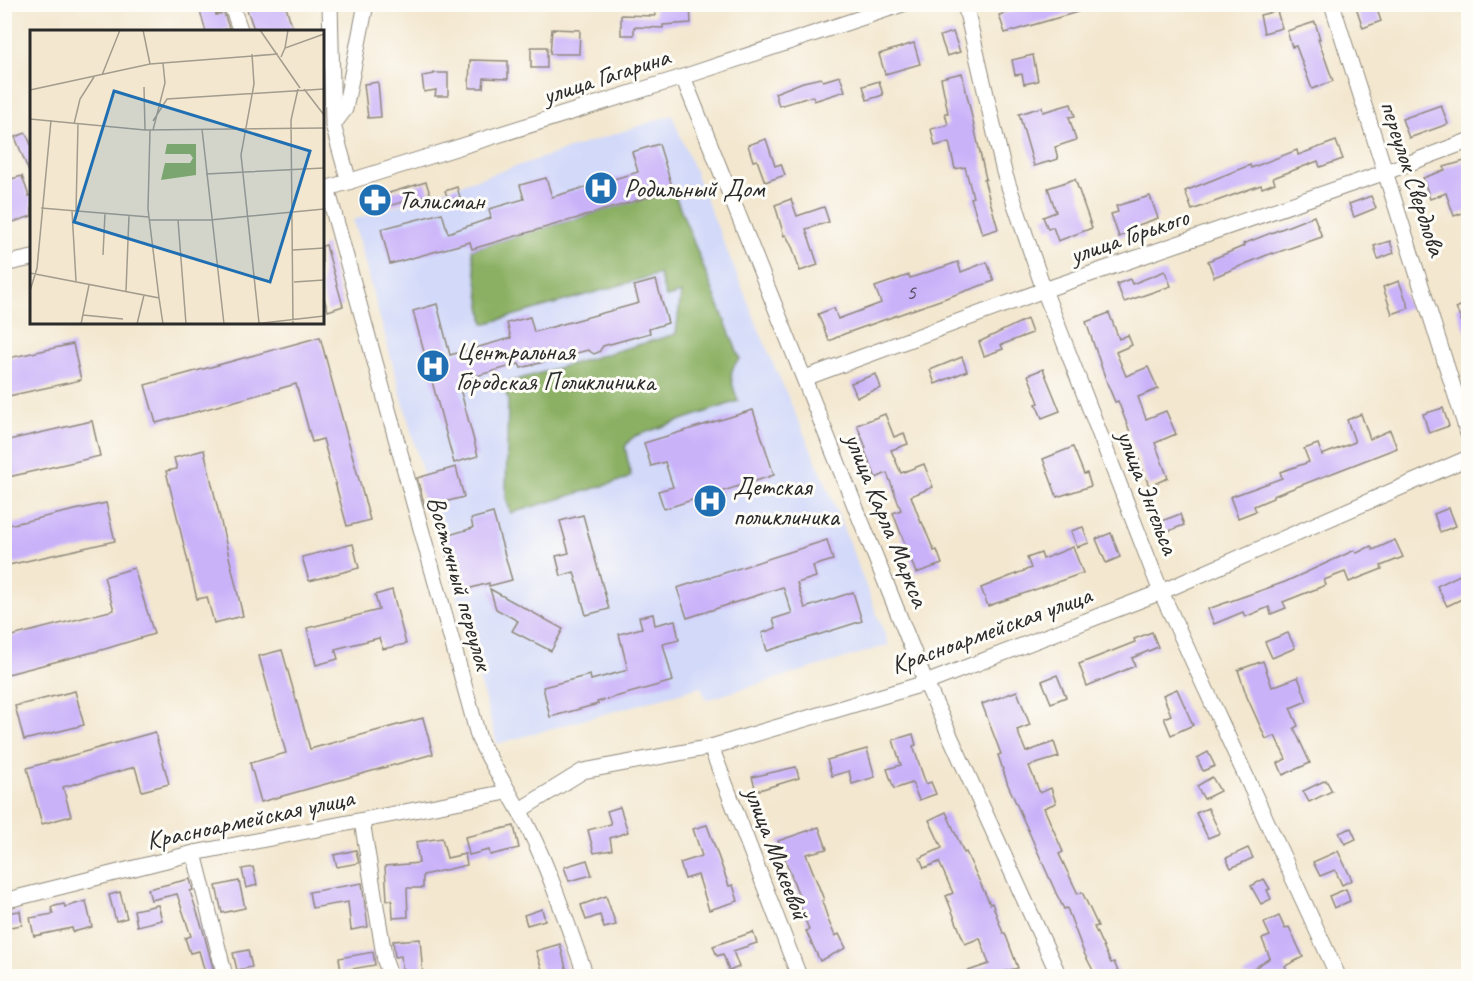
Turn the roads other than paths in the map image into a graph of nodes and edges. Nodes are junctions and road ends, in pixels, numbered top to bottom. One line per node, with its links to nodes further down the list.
1 (231, 4): 7 (street)
2 (330, 4): 9 (street)
3 (366, 4): 9 (street)
4 (903, 4): 8 (street, улица Гагарина)
5 (965, 4): 16 (street, улица Энгельса)
6 (1332, 4): 11 (street, переулок Свердлова)
7 (240, 30)
8 (683, 77): 12 (street, улица Гагарина); 17 (street, улица Карла Маркса)
9 (333, 125): 12 (street)
10 (1468, 141): 11 (street, улица Горького)
11 (1386, 172): 16 (street, улица Горького); 18 (street, переулок Свердлова)
12 (349, 182): 13 (street, улица Гагарина)
13 (325, 189): 23 (street, Восточный переулок)
14 (30, 258): 15 (street)
15 (4, 264)
16 (1044, 290): 17 (street, улица Горького); 20 (street, улица Энгельса)
17 (805, 378): 21 (street, улица Карла Маркса)
18 (1468, 434)
19 (1468, 458): 20 (street, Красноармейская улица)
20 (1161, 592): 21 (street, Красноармейская улица); 33 (street, улица Энгельса)
21 (926, 683): 22 (street, Красноармейская улица); 32 (street, улица Карла Маркса)
22 (711, 747): 24 (street, Красноармейская улица); 31 (street, улица Макеевой)
23 (507, 792): 24 (street, Восточный переулок); 25 (street, Красноармейская улица)
24 (520, 810): 30 (street, Восточный переулок)
25 (362, 821): 26 (street, Красноармейская улица); 29 (street)
26 (194, 853): 27 (street, Красноармейская улица); 28 (street)
27 (4, 901)
28 (225, 976)
29 (390, 976)
30 (586, 976)
31 (799, 976)
32 (1059, 976)
33 (1338, 976)

